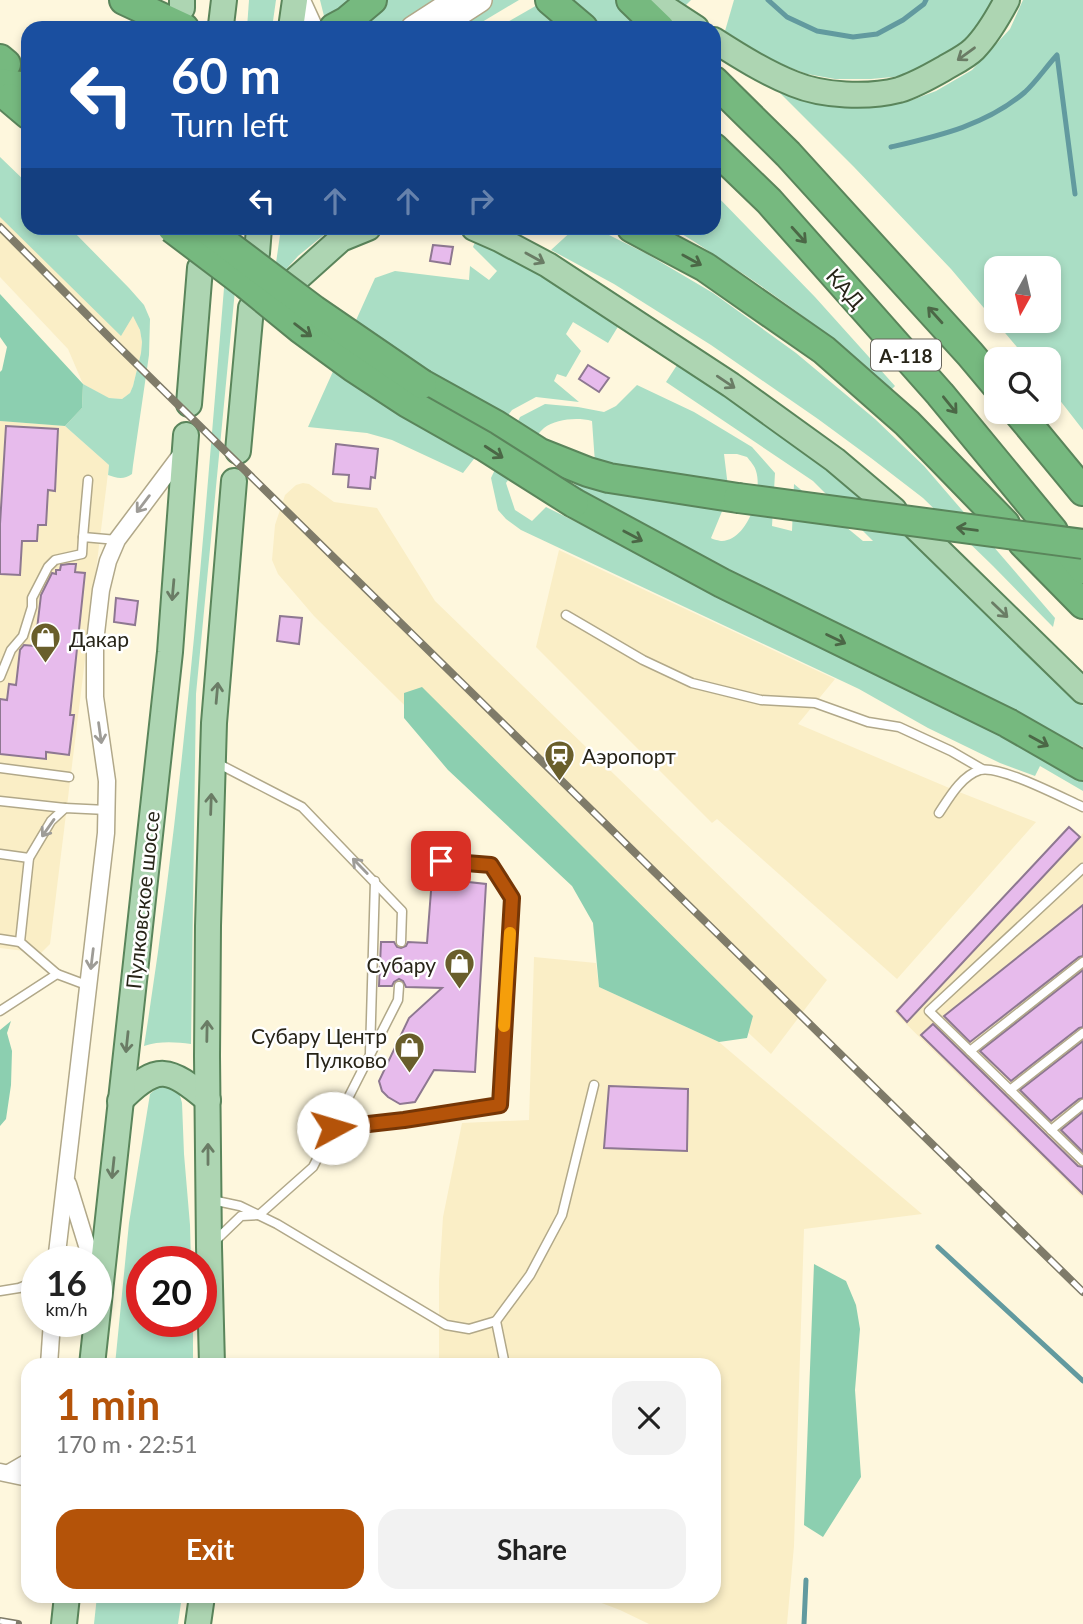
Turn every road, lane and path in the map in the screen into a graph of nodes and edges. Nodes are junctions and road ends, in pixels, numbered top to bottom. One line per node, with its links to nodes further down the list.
1 (124, 0): 11 (highway)
2 (224, 0): 12 (main road)
3 (297, 0): 13 (main road)
4 (372, 0): 14 (highway)
5 (456, 0): 15 (street)
6 (480, 0): 16 (street)
7 (550, 0): 17 (highway)
8 (631, 0): 18 (highway)
9 (653, 0): 19 (main road)
10 (1007, 0): 20 (main road, one-way to 20)
11 (183, 12)
12 (222, 21)
13 (308, 21)
14 (341, 21)
15 (424, 21)
16 (448, 21)
17 (575, 21)
18 (653, 21)
19 (685, 21)
20 (724, 47)
21 (721, 88): 33 (highway, А-118, one-way to 21)
22 (721, 156): 45 (highway, КАД / А-118, one-way to 45)
23 (181, 235): 51 (highway, one-way to 51, bridge)
24 (214, 235): 45 (highway, one-way to 24, bridge)
25 (258, 235): 29 (main road)
26 (351, 235): 31 (main road)
27 (490, 235): 41 (main road, one-way to 41)
28 (645, 235): 46 (highway, one-way to 46)
29 (257, 253)
30 (201, 268): 34 (main road)
31 (293, 282)
32 (254, 317): 37 (main road)
33 (984, 371)
34 (188, 404)
35 (1028, 424): 40 (highway)
36 (185, 442): 44 (street, one-way to 44); 79 (main road, Пулковское шоссе, one-way to 79)
37 (238, 451)
38 (88, 480): 43 (lane)
39 (234, 481): 50 (main road, one-way to 39)
40 (1083, 491)
41 (894, 510)
42 (916, 528): 49 (main road, one-way to 49)
43 (83, 537): 44 (lane); 48 (lane)
44 (117, 540): 58 (street, one-way to 58)
45 (1072, 548)
46 (1083, 604)
47 (566, 615): 53 (lane)
48 (0, 677)
49 (1083, 691)
50 (212, 760): 64 (lane, one-way to 50); 78 (main road, one-way to 50)
51 (1083, 766)
52 (0, 768): 54 (lane)
53 (982, 769): 56 (lane); 59 (lane)
54 (69, 776)
55 (0, 800): 57 (lane)
56 (1083, 807)
57 (65, 808): 58 (lane); 61 (lane, one-way to 61)
58 (107, 810): 70 (street, one-way to 70)
59 (939, 813)
60 (0, 854): 61 (lane)
61 (29, 858): 66 (lane)
62 (441, 861): 81 (lane)
63 (1083, 868): 74 (lane)
64 (375, 881): 67 (lane); 75 (lane)
65 (0, 939): 66 (lane)
66 (20, 942): 69 (lane)
67 (401, 942)
68 (1083, 962): 74 (lane)
69 (57, 974): 70 (lane); 72 (lane)
70 (89, 986): 84 (street)
71 (399, 986): 75 (lane)
72 (0, 1011)
73 (1083, 1033): 77 (lane)
74 (970, 1051): 77 (lane)
75 (369, 1056): 81 (lane)
76 (594, 1084): 94 (lane)
77 (1010, 1090): 82 (lane)
78 (208, 1100): 79 (main road); 85 (main road, one-way to 78)
79 (120, 1101): 89 (main road, Пулковское шоссе, one-way to 89)
80 (1083, 1104): 82 (lane)
81 (333, 1128): 86 (lane)
82 (1051, 1130): 83 (lane)
83 (1083, 1161)
84 (66, 1178): 87 (street); 88 (street)
85 (209, 1200): 86 (lane); 90 (main road)
86 (259, 1215): 91 (lane); 94 (lane)
87 (58, 1246)
88 (87, 1246)
89 (102, 1246)
90 (209, 1246)
91 (210, 1246)
92 (21, 1286): 93 (lane)
93 (0, 1291)
94 (496, 1321): 101 (lane)
95 (51, 1337): 98 (street)
96 (94, 1337): 99 (main road, Пулковское шоссе)
97 (211, 1337): 100 (main road)
98 (49, 1358)
99 (93, 1358)
100 (212, 1358)
101 (504, 1358)
102 (66, 1603): 104 (main road)
103 (201, 1603): 105 (main road)
104 (64, 1624)
105 (198, 1624)

